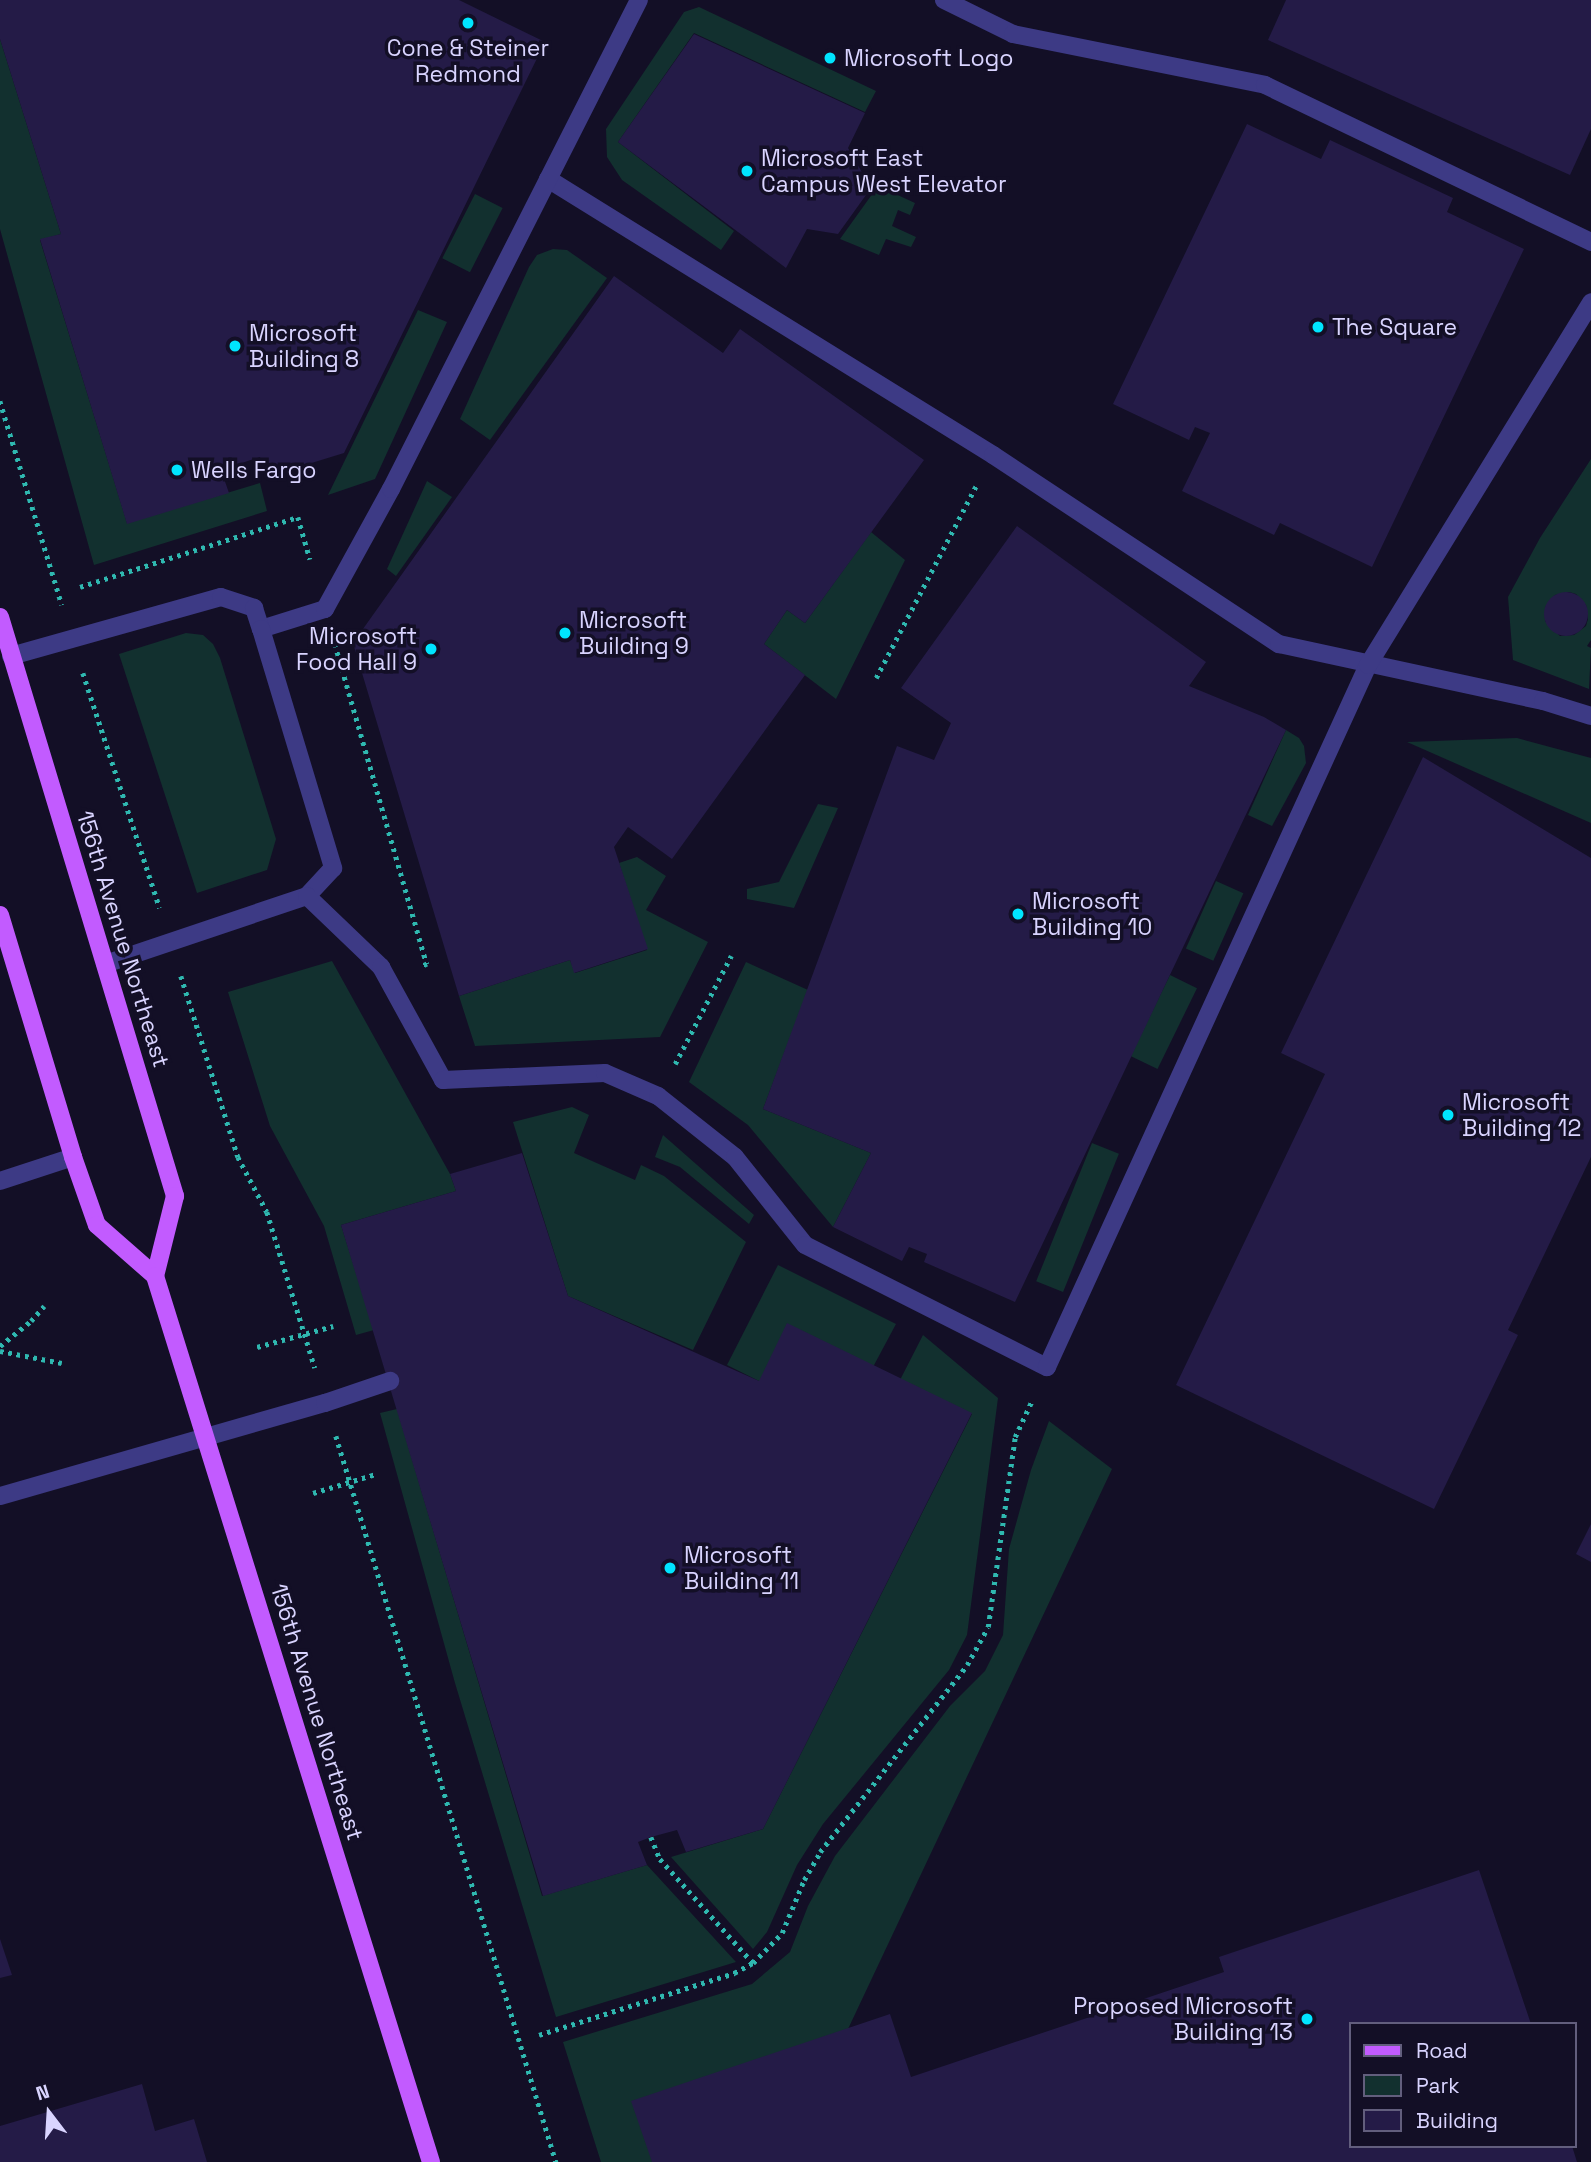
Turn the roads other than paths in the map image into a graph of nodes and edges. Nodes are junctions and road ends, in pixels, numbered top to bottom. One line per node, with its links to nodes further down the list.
1 (639, 0): 3 (street)
2 (944, 0): 4 (street)
3 (548, 179): 7 (street); 9 (street)
4 (1591, 242)
5 (1591, 302): 9 (street)
6 (0, 617): 8 (main road, 156th Avenue Northeast)
7 (261, 629): 8 (street); 11 (street)
8 (11, 656): 13 (main road, 156th Avenue Northeast)
9 (1368, 665): 10 (street); 11 (street)
10 (1591, 716)
11 (307, 896): 13 (street)
12 (0, 915): 14 (main road)
13 (105, 964): 16 (main road, 156th Avenue Northeast)
14 (73, 1157): 15 (street); 16 (main road)
15 (0, 1181)
16 (155, 1276): 18 (main road, 156th Avenue Northeast)
17 (390, 1381): 18 (street)
18 (205, 1436): 19 (street); 20 (main road, 156th Avenue Northeast)
19 (0, 1496)
20 (431, 2162)

